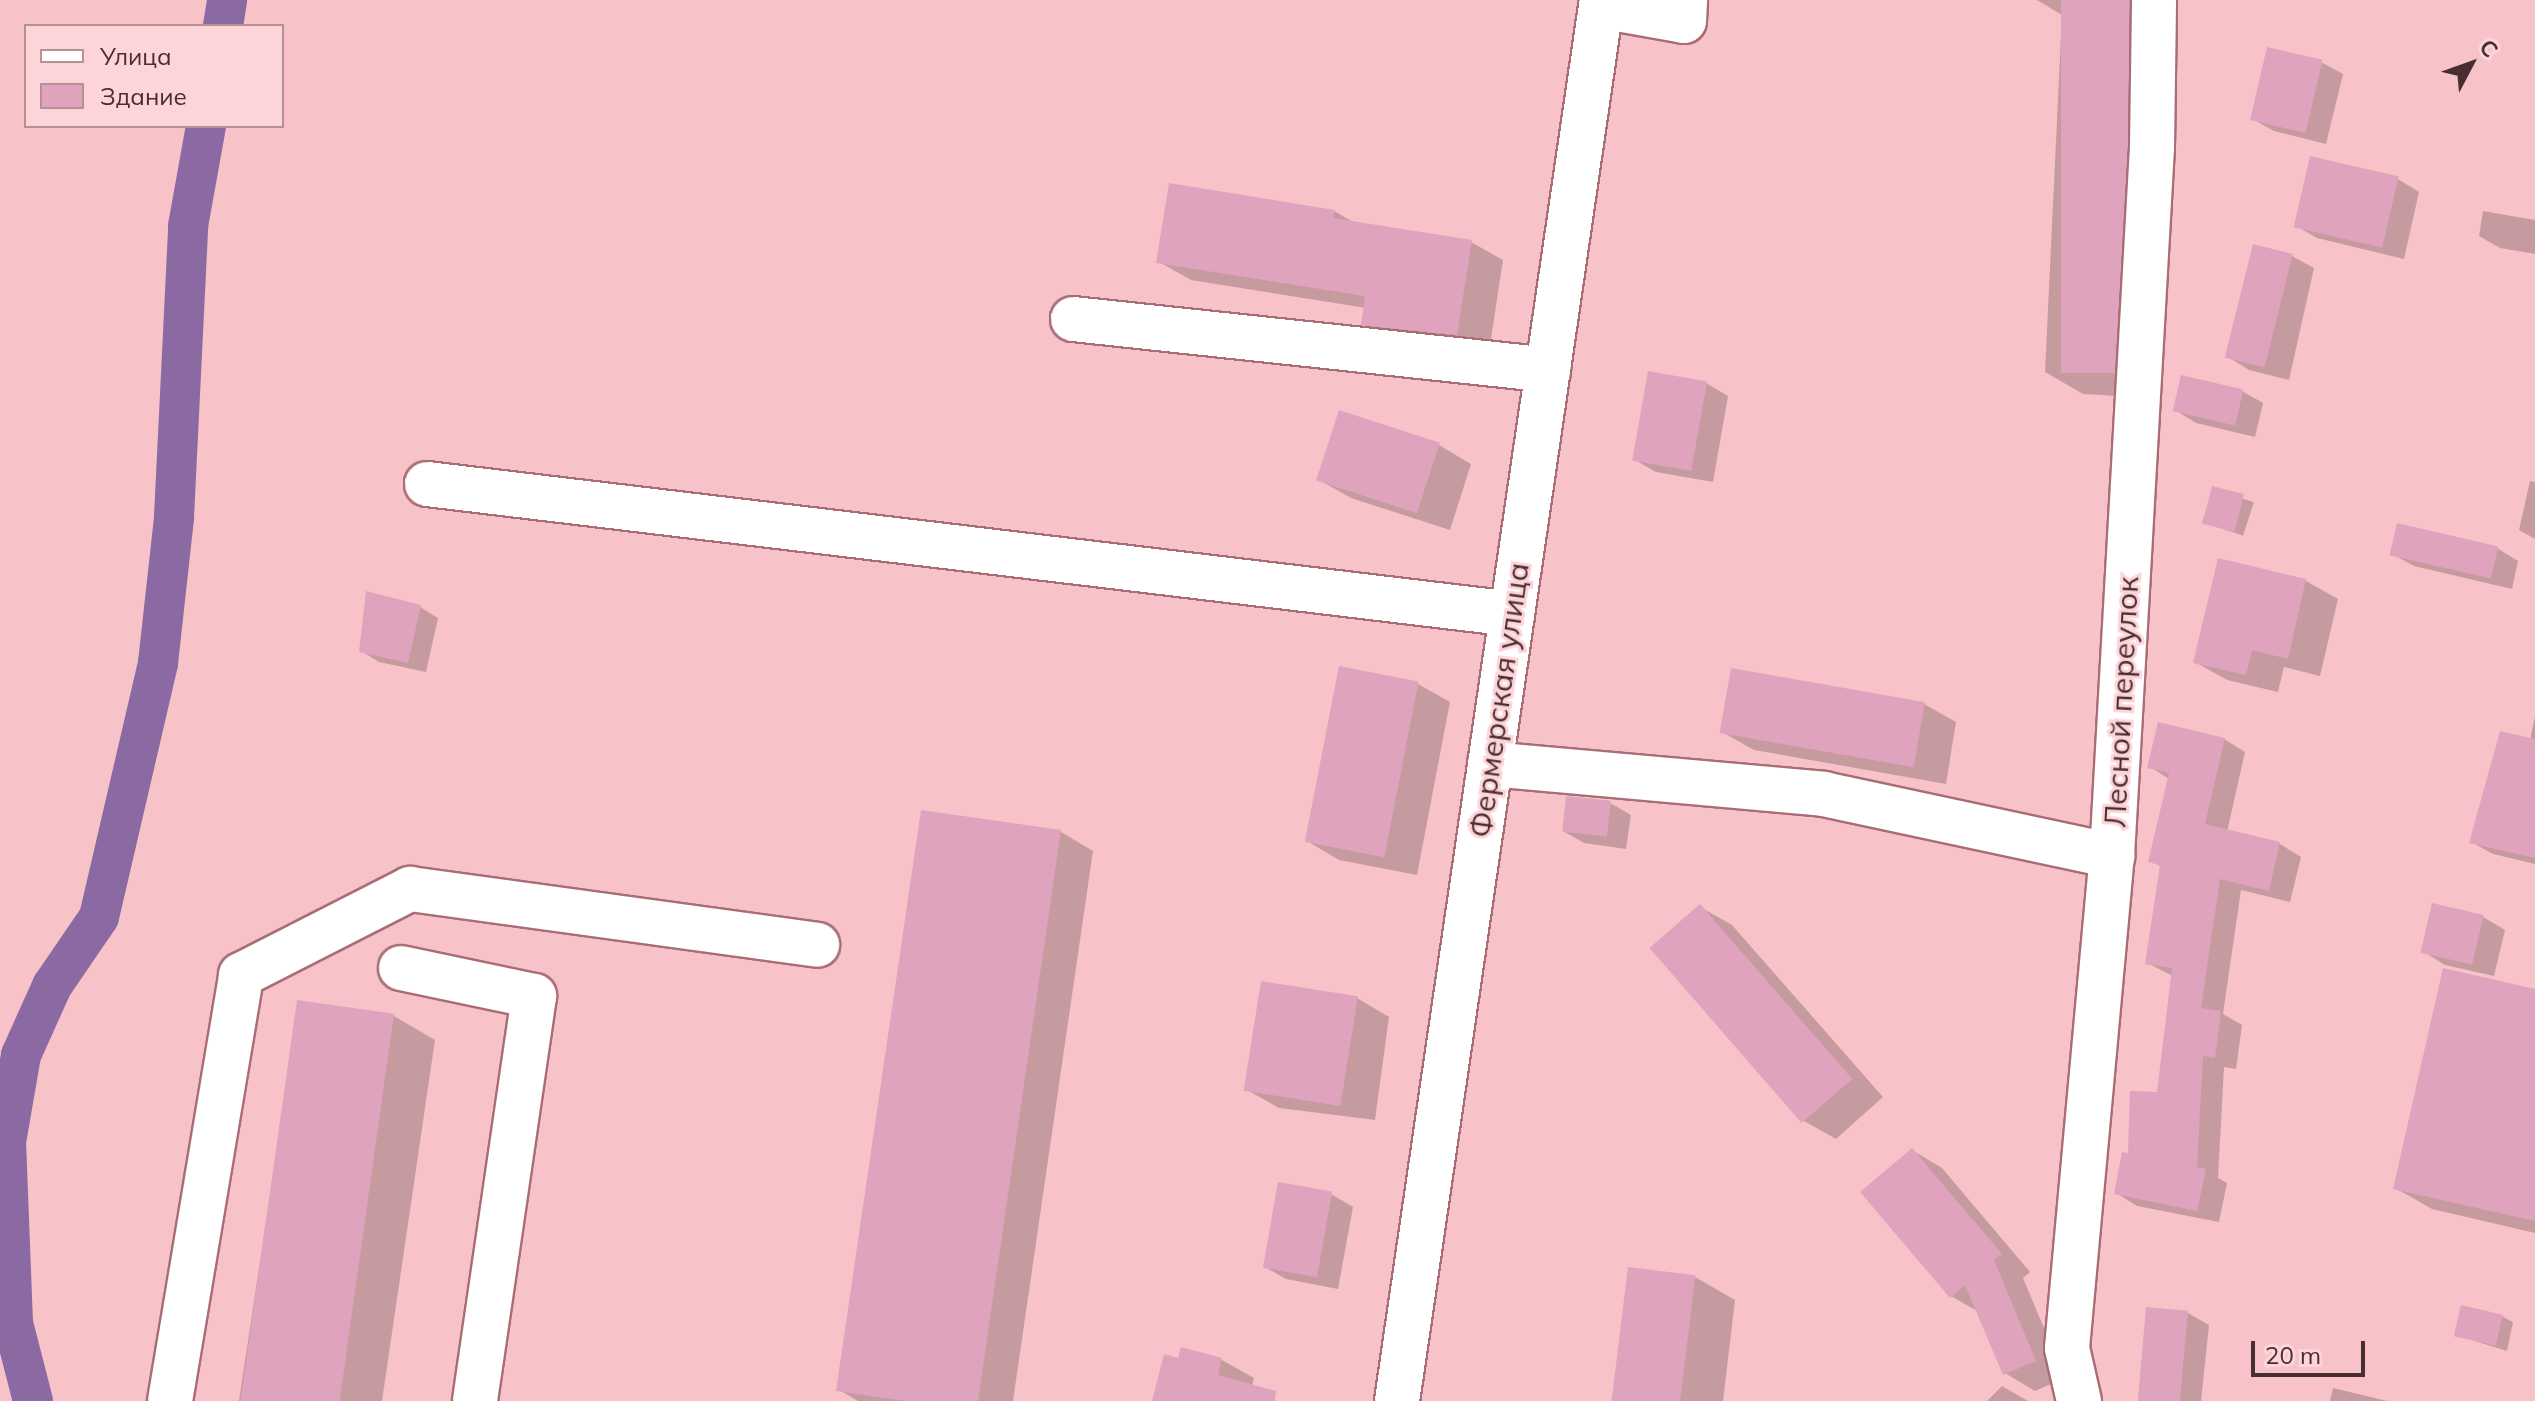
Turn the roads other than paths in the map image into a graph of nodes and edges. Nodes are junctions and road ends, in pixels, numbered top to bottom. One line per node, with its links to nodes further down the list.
1 (1685, 0): 3 (street)
2 (2154, 0): 9 (street, Лесной переулок)
3 (1601, 3): 5 (street, Фермерская улица)
4 (1073, 319): 5 (street)
5 (1548, 370): 7 (street, Фермерская улица)
6 (427, 484): 7 (street)
7 (1512, 614): 8 (street, Фермерская улица)
8 (1490, 764): 9 (street); 14 (street, Фермерская улица)
9 (2112, 856): 15 (street, Лесной переулок)
10 (817, 945): 12 (street)
11 (401, 968): 13 (street)
12 (170, 1401)
13 (475, 1401)
14 (1397, 1401)
15 (2079, 1401)

